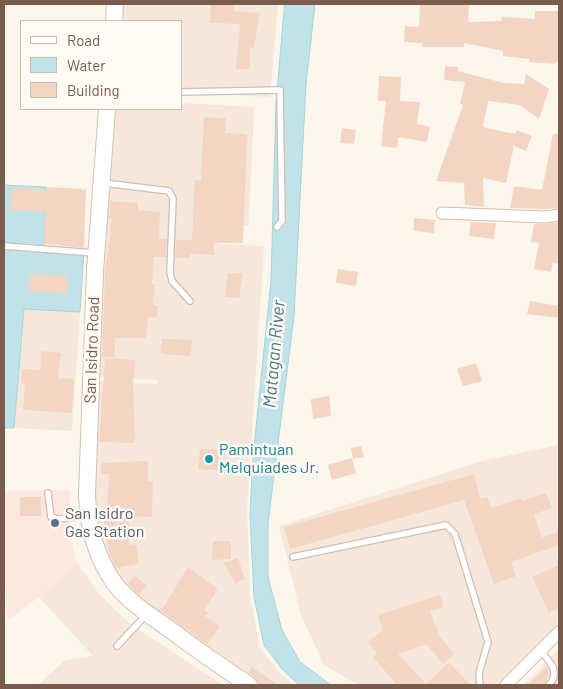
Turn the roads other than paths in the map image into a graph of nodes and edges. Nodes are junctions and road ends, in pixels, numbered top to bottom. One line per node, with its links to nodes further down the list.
1 (115, 4): 2 (street)
2 (114, 20)
3 (182, 92): 8 (lane)
4 (107, 110): 5 (street, San Isidro Road)
5 (102, 183): 10 (street, San Isidro Road); 11 (lane)
6 (442, 213): 7 (street)
7 (559, 215)
8 (277, 228)
9 (4, 246): 10 (lane)
10 (96, 253): 13 (street, San Isidro Road)
11 (190, 301)
12 (48, 493): 13 (lane)
13 (88, 516): 15 (street, San Isidro Road)
14 (293, 557): 20 (lane)
15 (148, 613): 17 (lane); 19 (street, San Isidro Road)
16 (559, 632): 18 (street)
17 (117, 646)
18 (541, 651): 21 (street); 22 (lane)
19 (249, 685)
20 (480, 685)
21 (506, 685)
22 (549, 685)

